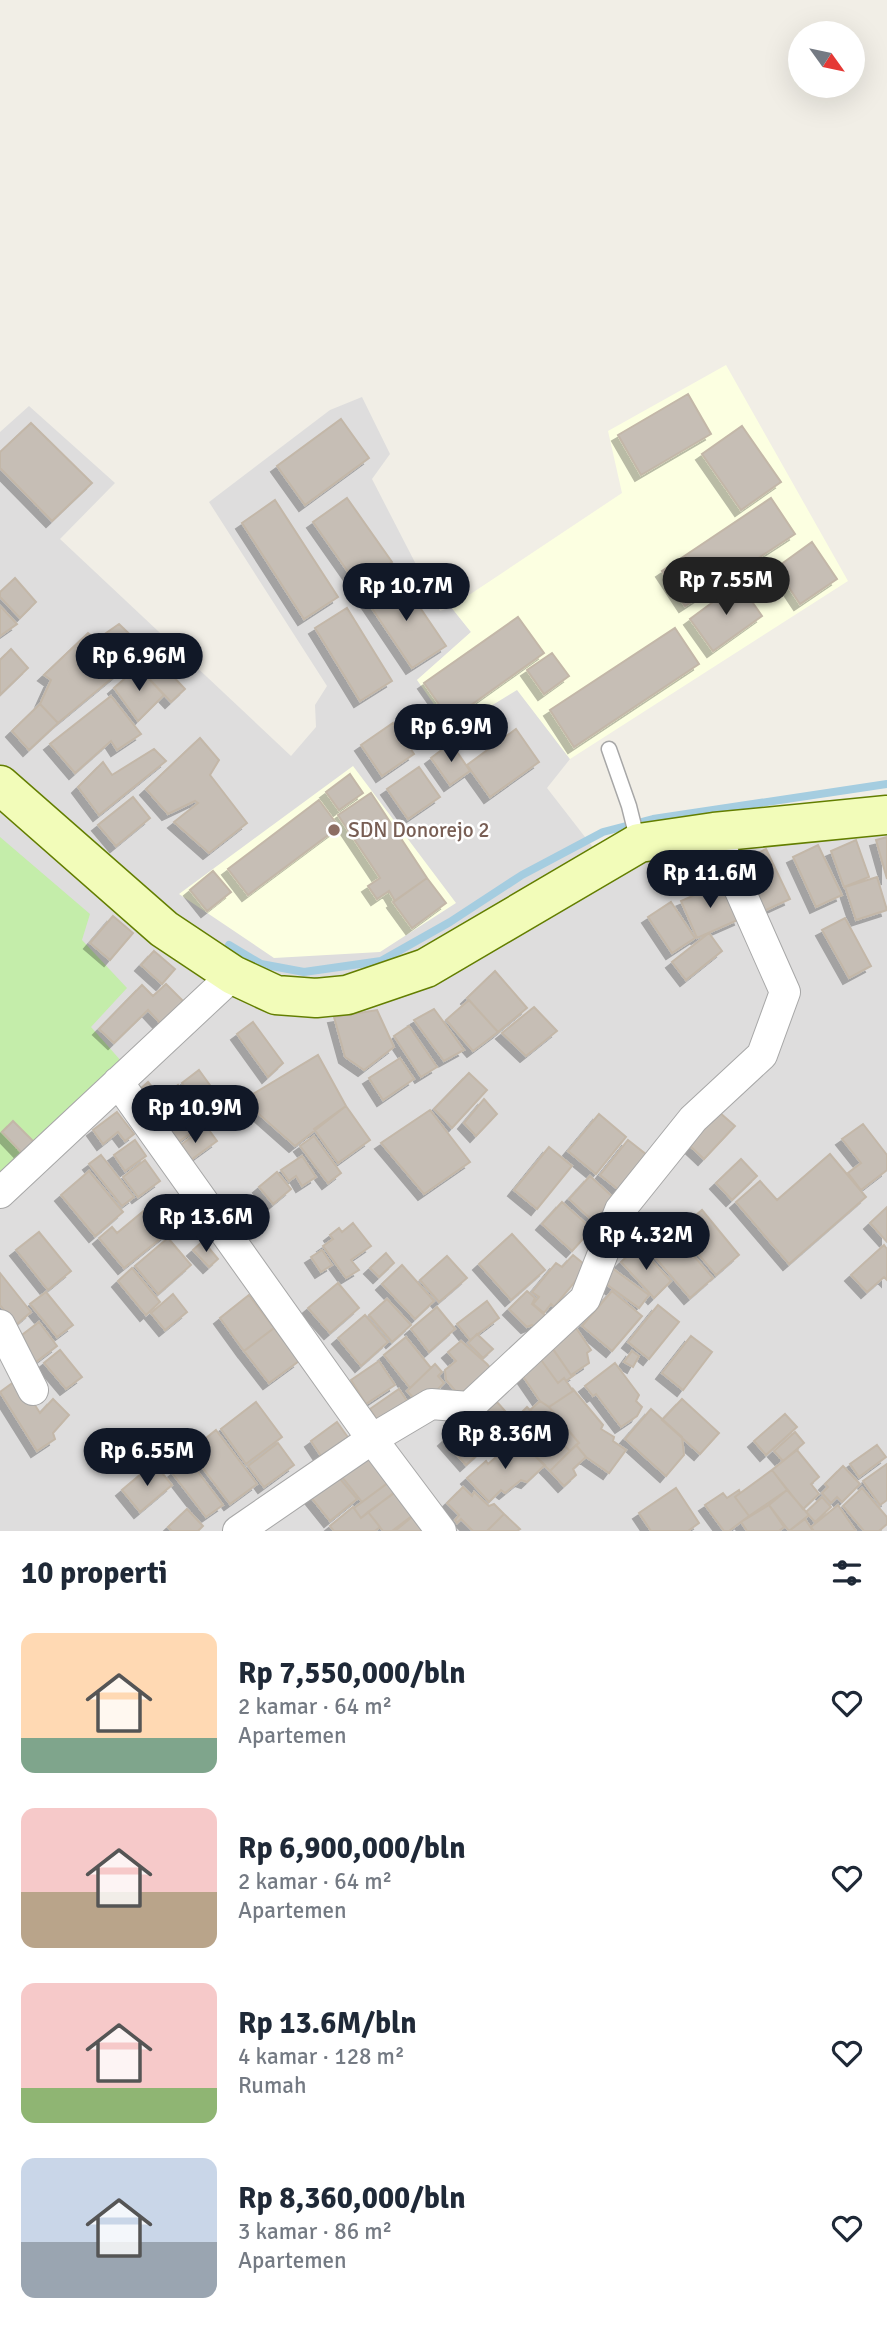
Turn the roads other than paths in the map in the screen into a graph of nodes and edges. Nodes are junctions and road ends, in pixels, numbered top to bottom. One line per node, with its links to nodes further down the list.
1 (609, 749): 5 (lane)
2 (0, 785): 6 (main road)
3 (887, 815): 4 (main road)
4 (714, 832): 5 (main road); 11 (street)
5 (637, 837): 6 (main road)
6 (233, 975): 7 (street)
7 (118, 1082): 8 (street); 11 (street)
8 (0, 1194)
9 (0, 1325): 10 (street)
10 (33, 1390)
11 (372, 1439): 12 (street); 13 (street)
12 (238, 1531)
13 (441, 1531)

